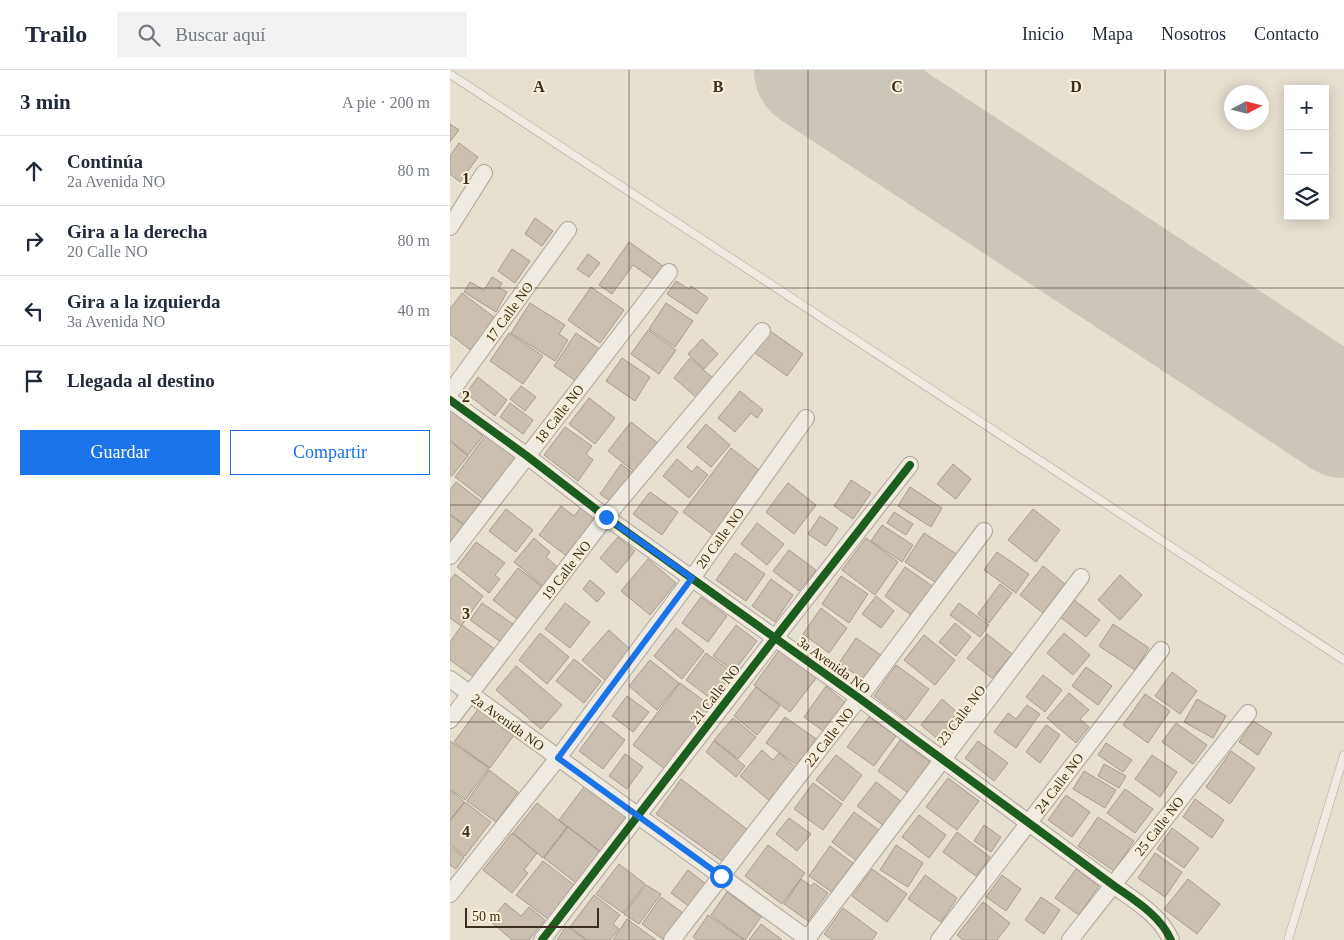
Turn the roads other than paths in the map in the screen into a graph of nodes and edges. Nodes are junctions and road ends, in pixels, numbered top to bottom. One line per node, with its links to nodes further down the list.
1 (450, 74): 19 (lane)
2 (484, 173): 3 (street)
3 (450, 227)
4 (568, 230): 7 (street, 17 Calle NO)
5 (668, 272): 10 (street, 18 Calle NO)
6 (762, 331): 12 (street, 19 Calle NO)
7 (450, 393)
8 (450, 400): 10 (street, 3a Avenida NO)
9 (806, 418): 16 (street, 20 Calle NO)
10 (527, 456): 12 (street, 3a Avenida NO); 14 (street, 18 Calle NO)
11 (910, 465): 17 (street, 21 Calle NO)
12 (606, 517): 16 (street, 3a Avenida NO); 21 (street, 19 Calle NO)
13 (984, 532): 22 (street, 22 Calle NO)
14 (450, 556)
15 (1082, 577): 27 (street, 23 Calle NO)
16 (692, 578): 17 (street, 3a Avenida NO); 26 (street, 20 Calle NO)
17 (775, 638): 22 (street, 3a Avenida NO); 28 (street, 21 Calle NO)
18 (1161, 650): 29 (street, 24 Calle NO)
19 (1344, 660)
20 (450, 679): 21 (street, 2a Avenida NO)
21 (470, 694): 24 (street, 19 Calle NO); 26 (street, 2a Avenida NO)
22 (859, 698): 27 (street, 3a Avenida NO); 30 (street, 22 Calle NO)
23 (1248, 713): 31 (street, 25 Calle NO)
24 (450, 720)
25 (1344, 755): 39 (lane)
26 (558, 758): 28 (street, 2a Avenida NO); 32 (street, 20 Calle NO)
27 (943, 760): 29 (street, 3a Avenida NO); 35 (street, 23 Calle NO)
28 (638, 816): 30 (street, 2a Avenida NO); 33 (street, 21 Calle NO)
29 (1029, 823): 31 (street, 3a Avenida NO); 36 (street, 24 Calle NO)
30 (721, 876): 34 (street, 22 Calle NO); 35 (street, 2a Avenida NO)
31 (1113, 885): 37 (street, 25 Calle NO); 38 (street, 3a Avenida NO)
32 (450, 894)
33 (542, 940)
34 (672, 940)
35 (807, 940)
36 (939, 940)
37 (1070, 940)
38 (1171, 940)
39 (1288, 940)

